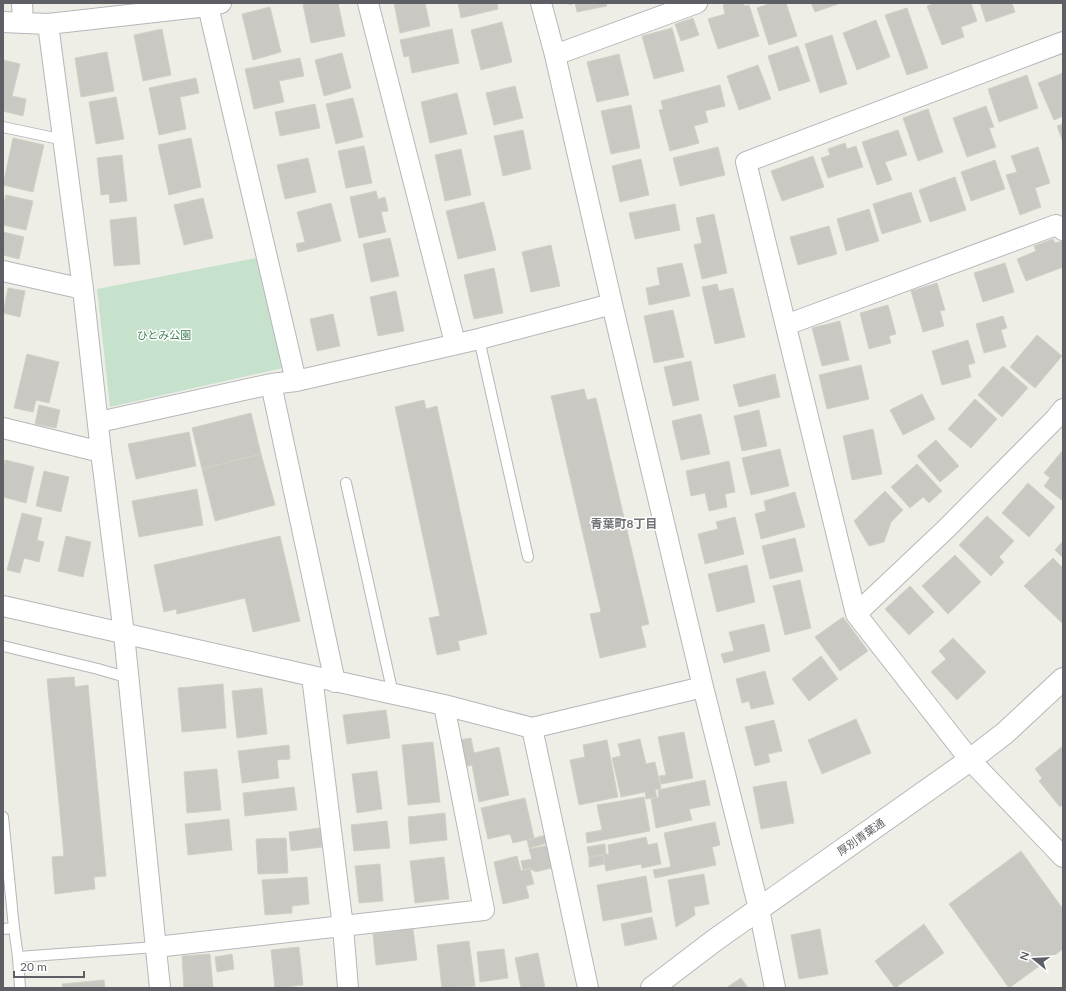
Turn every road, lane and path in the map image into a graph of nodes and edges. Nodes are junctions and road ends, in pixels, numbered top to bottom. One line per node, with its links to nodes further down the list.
1 (22, 3): 7 (street)
2 (368, 3): 19 (street)
3 (541, 3): 10 (street)
4 (697, 3): 10 (street)
5 (215, 5): 8 (street); 20 (street)
6 (3, 22): 7 (street)
7 (23, 23): 8 (street)
8 (48, 24): 12 (street)
9 (1063, 42): 17 (street)
10 (555, 55): 16 (street)
11 (3, 127): 12 (lane)
12 (64, 140): 15 (street)
13 (1063, 230): 17 (street)
14 (3, 271): 15 (street)
15 (83, 289): 23 (street)
16 (612, 304): 18 (street); 36 (street)
17 (786, 325): 29 (street)
18 (479, 339): 19 (street); 27 (lane)
19 (455, 343): 20 (street)
20 (296, 381): 21 (street)
21 (271, 384): 23 (street); 35 (street)
22 (1063, 409): 29 (street)
23 (99, 422): 25 (street)
24 (3, 428): 25 (street)
25 (101, 452): 30 (street)
26 (346, 483): 37 (lane)
27 (528, 557)
28 (3, 606): 30 (street)
29 (856, 614): 40 (street)
30 (124, 634): 32 (street); 33 (street)
31 (3, 646): 33 (lane)
32 (312, 676): 35 (street); 44 (street)
33 (129, 678): 47 (street)
34 (1063, 679): 40 (street, 厚別青葉通)
35 (335, 682): 37 (street)
36 (703, 687): 39 (street); 43 (street)
37 (393, 694): 38 (street)
38 (444, 705): 39 (street); 44 (street)
39 (532, 728): 52 (street)
40 (970, 760): 42 (street); 43 (street, 厚別青葉通)
41 (3, 818): 45 (lane)
42 (1063, 857)
43 (759, 909): 53 (street, 厚別青葉通); 54 (street)
44 (343, 927): 47 (street); 51 (street)
45 (14, 928): 46 (lane); 48 (lane)
46 (3, 929)
47 (156, 947): 48 (lane); 50 (street)
48 (18, 957): 49 (lane)
49 (20, 988)
50 (160, 988)
51 (348, 988)
52 (588, 988)
53 (652, 988)
54 (775, 988)

